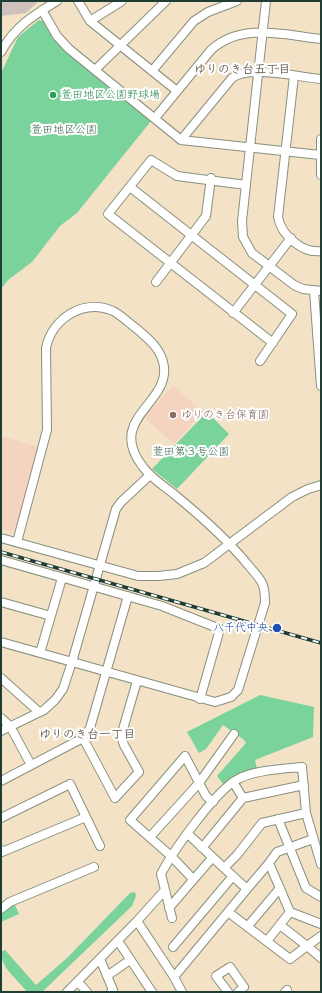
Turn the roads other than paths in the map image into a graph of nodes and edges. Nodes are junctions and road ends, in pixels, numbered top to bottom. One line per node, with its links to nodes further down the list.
1 (57, 1): 7 (street)
2 (78, 1): 8 (street)
3 (122, 1): 8 (street)
4 (166, 1): 11 (street)
5 (237, 1): 14 (street)
6 (266, 1): 9 (street)
7 (42, 10): 12 (street); 13 (street)
8 (90, 21): 11 (street)
9 (262, 33): 10 (street); 15 (street); 18 (street)
10 (321, 39)
11 (121, 44): 13 (street); 14 (street)
12 (1, 52)
13 (95, 70): 19 (street)
14 (152, 71): 18 (street)
15 (258, 72): 16 (street); 21 (street); 22 (street)
16 (294, 76): 17 (street); 23 (street)
17 (321, 79)
18 (177, 91): 19 (street)
19 (155, 118): 21 (street)
20 (321, 139): 24 (street)
21 (181, 140): 22 (street)
22 (250, 147): 23 (street); 27 (street)
23 (286, 151): 24 (street); 30 (street)
24 (320, 155): 25 (street)
25 (321, 175)
26 (211, 180): 27 (street); 28 (street); 29 (street)
27 (246, 185): 33 (street)
28 (130, 187): 29 (street); 32 (street)
29 (192, 236): 32 (street); 35 (street)
30 (291, 238): 31 (street); 33 (street)
31 (321, 251)
32 (171, 264): 34 (street); 37 (street)
33 (268, 266): 35 (street); 36 (street)
34 (156, 282)
35 (254, 285): 37 (street); 38 (street)
36 (317, 291): 40 (street)
37 (233, 313): 38 (street)
38 (273, 343): 39 (street)
39 (260, 361)
40 (321, 386)
41 (150, 475): 44 (street); 45 (street); 47 (street)
42 (321, 485): 45 (street)
43 (1, 538): 44 (street)
44 (17, 542): 47 (street)
45 (229, 544): 47 (street); 59 (street)
46 (1, 560): 48 (street)
47 (100, 564): 49 (street)
48 (62, 578): 49 (street); 52 (street)
49 (93, 586): 50 (street); 55 (street)
50 (128, 596): 56 (street); 59 (street)
51 (1, 602): 52 (street)
52 (51, 616): 54 (street)
53 (1, 642): 54 (street)
54 (40, 653): 55 (street)
55 (72, 662): 56 (street); 60 (street)
56 (106, 672): 58 (street); 65 (street)
57 (1, 678): 60 (street)
58 (137, 681): 59 (street); 65 (street)
59 (200, 699)
60 (39, 712): 62 (street)
61 (1, 718): 62 (street)
62 (10, 726): 63 (street); 66 (street)
63 (1, 731)
64 (234, 734): 69 (street)
65 (83, 738): 66 (street)
66 (30, 765): 67 (street)
67 (1, 782)
68 (233, 782): 70 (street); 71 (street); 72 (street)
69 (199, 783): 72 (street); 78 (street); 78 (street)
70 (304, 785): 71 (street); 73 (street)
71 (243, 798): 82 (street)
72 (213, 802): 77 (street)
73 (306, 813): 76 (street); 79 (street)
74 (86, 816): 75 (street); 80 (street); 83 (street)
75 (1, 818)
76 (278, 819): 81 (street); 89 (street)
77 (188, 834): 82 (street); 84 (street)
78 (150, 838): 84 (street)
79 (313, 838): 81 (street); 87 (street)
80 (100, 846)
81 (289, 847): 86 (street); 95 (street)
82 (202, 848): 85 (street)
83 (1, 850)
84 (171, 856): 91 (street); 94 (street)
85 (212, 858): 89 (street); 91 (street)
86 (269, 863): 92 (street); 93 (street)
87 (321, 864)
88 (94, 867): 97 (street)
89 (224, 868): 90 (street)
90 (233, 876): 93 (street); 109 (street)
91 (194, 879): 96 (street)
92 (280, 888): 99 (street); 104 (street)
93 (247, 889): 98 (street)
94 (165, 890): 96 (street); 101 (street)
95 (321, 897)
96 (169, 908): 100 (street)
97 (1, 909)
98 (228, 912): 104 (street); 114 (street)
99 (290, 912): 102 (street); 103 (street)
100 (172, 918)
101 (137, 921): 106 (street); 114 (street)
102 (321, 924)
103 (280, 925): 107 (street); 108 (street)
104 (248, 926): 107 (street)
105 (321, 936): 108 (street)
106 (118, 941): 111 (street); 112 (street)
107 (267, 941): 108 (street)
108 (307, 946): 110 (street)
109 (173, 948)
110 (321, 958)
111 (100, 959): 113 (street); 116 (street)
112 (130, 960): 113 (street); 120 (street)
113 (107, 976): 119 (street)
114 (174, 977): 121 (street)
115 (251, 981): 123 (street)
116 (78, 982): 117 (street); 118 (street)
117 (67, 992)
118 (87, 992)
119 (111, 992)
120 (152, 992)
121 (182, 992)
122 (228, 992): 123 (street)
123 (238, 992)

